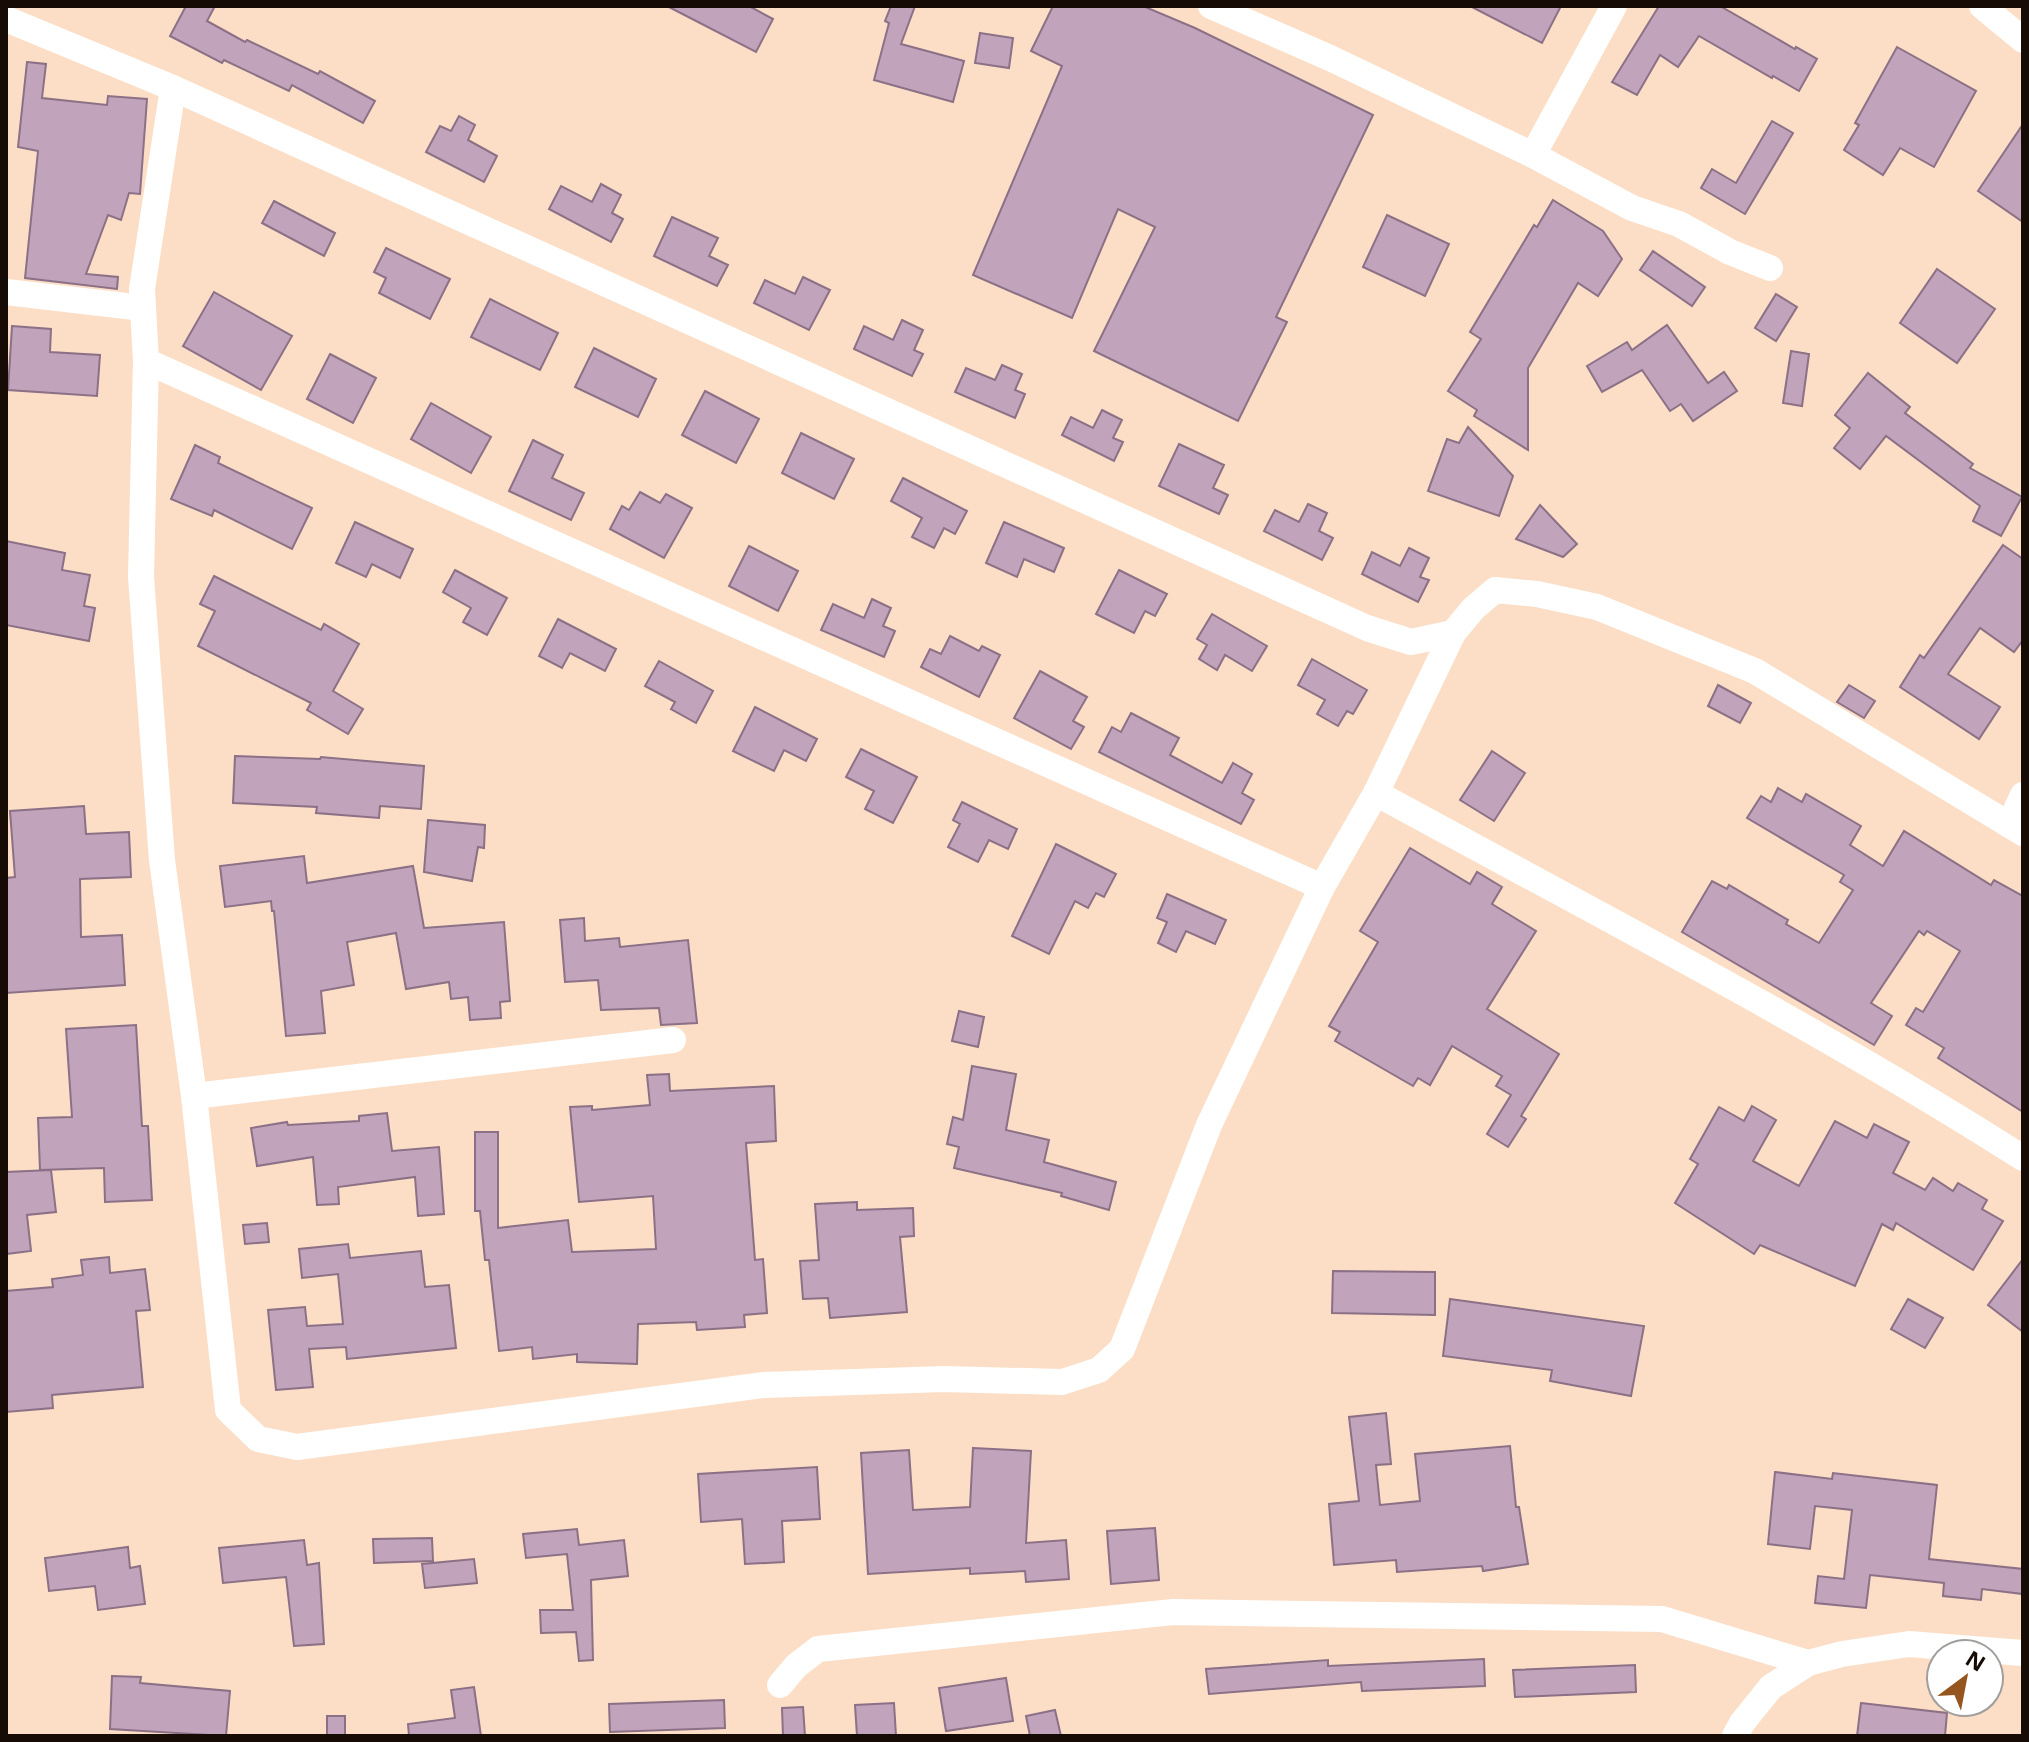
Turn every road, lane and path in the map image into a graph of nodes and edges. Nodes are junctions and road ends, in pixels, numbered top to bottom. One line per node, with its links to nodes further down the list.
1 (1211, 6): 7 (street)
2 (1614, 6): 7 (street)
3 (1982, 6): 5 (street)
4 (6, 19): 6 (street)
5 (2023, 40)
6 (173, 88): 10 (street); 12 (street)
7 (1533, 155): 8 (street)
8 (1770, 268)
9 (6, 292): 10 (street)
10 (143, 308): 11 (street)
11 (146, 361): 16 (street); 18 (street)
12 (1453, 633): 13 (street); 15 (street)
13 (1376, 793): 16 (street); 19 (street)
14 (2023, 795): 15 (street)
15 (2016, 829)
16 (1322, 887): 18 (street)
17 (673, 1040): 18 (street)
18 (194, 1096)
19 (2023, 1158)
20 (2023, 1653): 21 (street)
21 (1808, 1663): 22 (street); 23 (street)
22 (780, 1685)
23 (1735, 1736)

